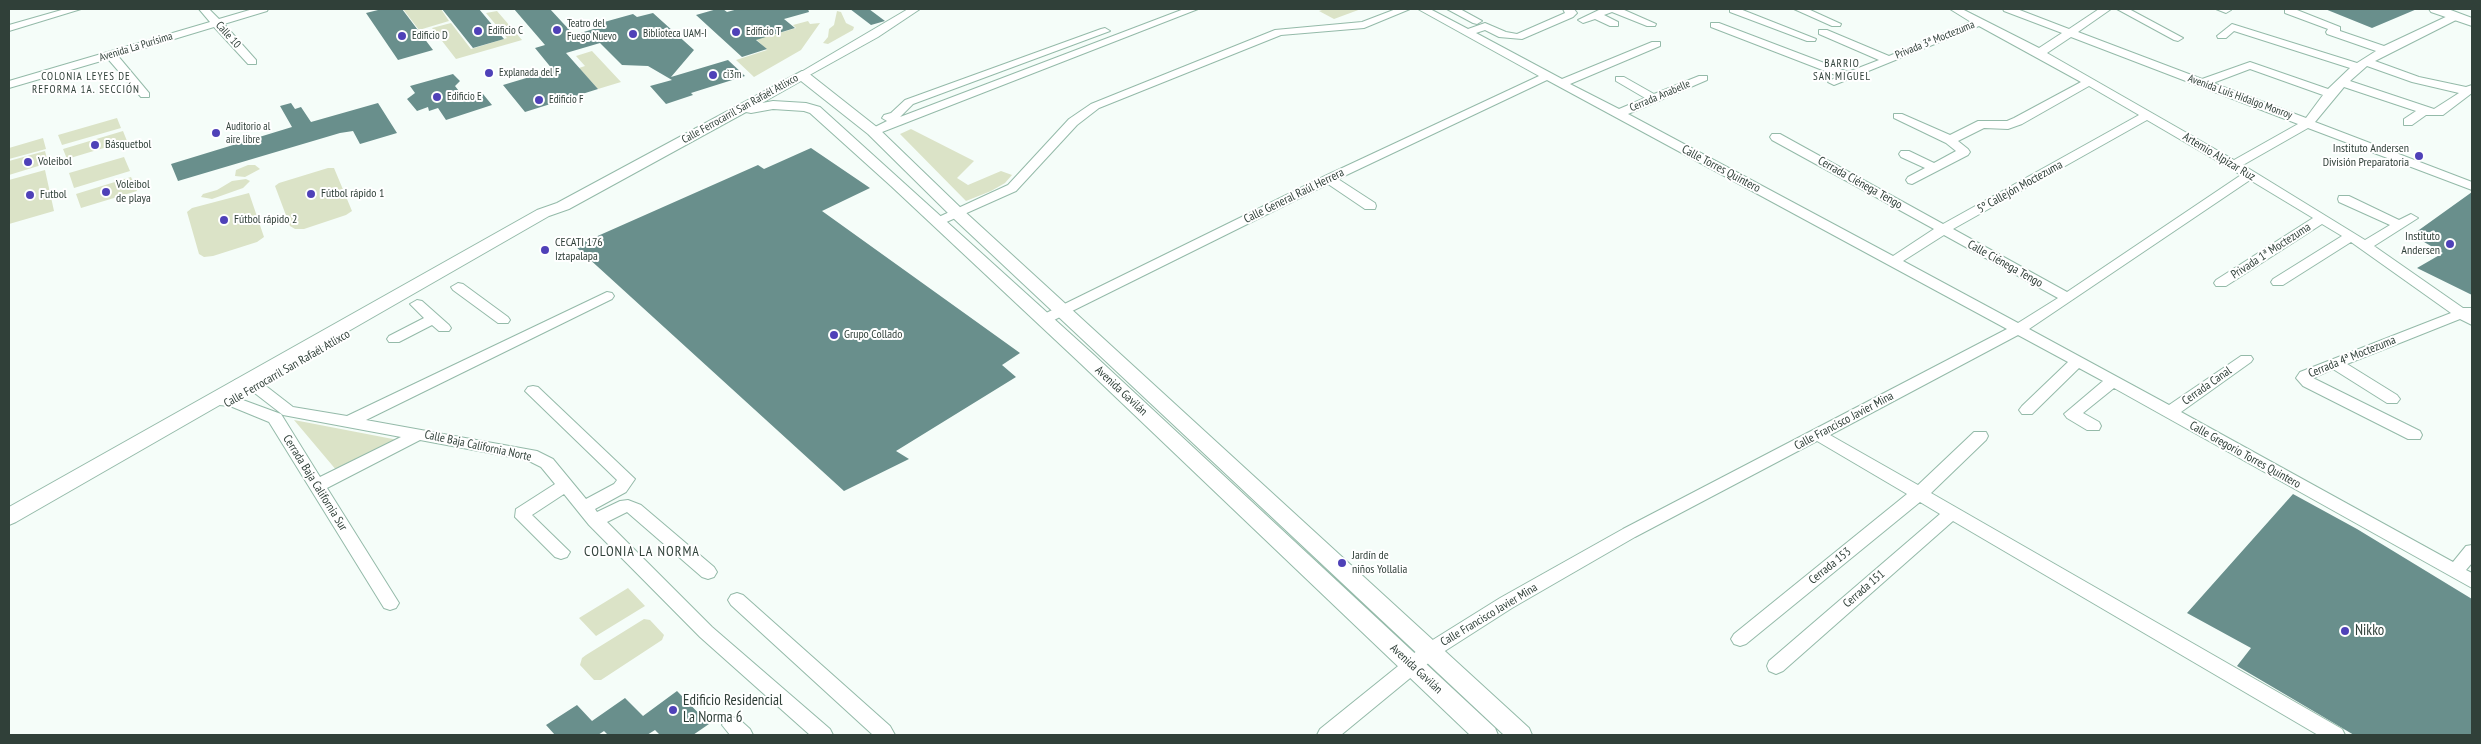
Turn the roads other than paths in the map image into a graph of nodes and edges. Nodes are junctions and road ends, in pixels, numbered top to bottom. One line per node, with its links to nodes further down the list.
1 (76, 9): 30 (street)
2 (204, 9): 24 (street, Calle 10)
3 (263, 9): 24 (street, Avenida La Purísima)
4 (916, 9): 45 (street, Calle Ferrocarril San Rafaél Atlixco)
5 (1167, 9): 67 (street)
6 (1193, 9): 67 (street)
7 (1405, 9): 79 (street)
8 (1423, 9): 31 (street, Calle Torres Quintero)
9 (1452, 9): 31 (street)
10 (1568, 9): 31 (street)
11 (1611, 9): 21 (street); 28 (street)
12 (1799, 9): 32 (street)
13 (1955, 9): 25 (street, Artemio Alpizar Ruz)
14 (2008, 9): 33 (street, Avenida Luis Hidalgo Monroy)
15 (2106, 9): 33 (street)
16 (2122, 9): 35 (street)
17 (2293, 9): 39 (street)
18 (2436, 9): 20 (main road)
19 (1732, 11): 36 (street)
20 (2453, 12): 22 (main road); 26 (main road); 39 (street)
21 (1595, 15): 23 (street); 27 (street)
22 (2472, 16)
23 (1583, 20)
24 (217, 22): 41 (street, Avenida La Purísima); 43 (street, Calle 10)
25 (1980, 22): 40 (street, Artemio Alpizar Ruz); 42 (street, Privada 3ª Moctezuma)
26 (2472, 22)
27 (1614, 24)
28 (1651, 24)
29 (1715, 24): 47 (street)
30 (9, 28)
31 (1463, 30): 46 (street, Calle Torres Quintero)
32 (1823, 32): 36 (street); 42 (street)
33 (2068, 32): 40 (street); 54 (street, Avenida Luis Hidalgo Monroy)
34 (2222, 36): 44 (street)
35 (2178, 38)
36 (1811, 39): 38 (street)
37 (1656, 44): 53 (street)
38 (1799, 46)
39 (2385, 50): 44 (street)
40 (2039, 53): 50 (street, Artemio Alpizar Ruz)
41 (110, 54): 55 (street, Avenida La Purísima); 57 (street)
42 (1887, 59): 47 (street, Privada 3ª Moctezuma)
43 (252, 62)
44 (2363, 64): 52 (street); 56 (street)
45 (802, 75): 61 (main road, Calle Ferrocarril San Rafaél Atlixco); 67 (main road, Avenida Gavilán)
46 (1547, 76): 53 (street, Calle Torres Quintero); 74 (street, Calle General Raúl Herrera)
47 (1848, 76): 51 (street, Privada 3ª Moctezuma)
48 (1703, 78): 59 (street, Cerrada Anabelle)
49 (1620, 79): 59 (street)
50 (2090, 81): 63 (street, Artemio Alpizar Ruz); 69 (street)
51 (1834, 82)
52 (2341, 82): 58 (street); 60 (street)
53 (1562, 83): 62 (street, Calle Torres Quintero)
54 (2203, 83): 58 (street); 65 (street, Avenida Luis Hidalgo Monroy)
55 (9, 85)
56 (2470, 89): 60 (street)
57 (145, 94)
58 (2330, 94): 65 (street)
59 (1654, 99): 62 (street, Cerrada Anabelle)
60 (2424, 111): 66 (street)
61 (730, 114): 81 (main road, Avenida Gavilán); 103 (main road, Calle Ferrocarril San Rafaél Atlixco)
62 (1618, 114): 85 (street, Calle Torres Quintero)
63 (2148, 115): 71 (street, Artemio Alpizar Ruz); 82 (street, 5º Callejón Moctezuma)
64 (1898, 116): 69 (street)
65 (2309, 122): 71 (street); 76 (street, Avenida Luis Hidalgo Monroy)
66 (2408, 122)
67 (870, 128): 79 (main road, Avenida Gavilán)
68 (1776, 137): 82 (street, Cerrada Ciénega Tengo)
69 (1950, 140): 72 (street)
70 (1905, 154): 72 (street)
71 (2234, 165): 73 (street, Artemio Alpizar Ruz)
72 (1936, 168): 75 (street)
73 (2249, 175): 80 (street, Artemio Alpizar Ruz); 90 (street, Calle Francisco Javier Mina)
74 (1329, 179): 78 (street); 92 (street, Calle General Raúl Herrera)
75 (1912, 180)
76 (2472, 186)
77 (2344, 199): 84 (street)
78 (1370, 206)
79 (957, 213): 81 (street); 92 (main road, Avenida Gavilán)
80 (2322, 218): 83 (street, Artemio Alpizar Ruz); 87 (street, Privada 1ª Moctezuma)
81 (937, 221): 95 (main road, Avenida Gavilán)
82 (1942, 230): 85 (street, 5º Callejón Moctezuma); 90 (street, Calle Ciénega Tengo)
83 (2351, 236): 84 (street, Artemio Alpizar Ruz); 86 (street)
84 (2365, 245): 93 (street, Artemio Alpizar Ruz)
85 (1893, 262): 96 (street, Calle Torres Quintero)
86 (2278, 282)
87 (2221, 284)
88 (458, 287): 94 (street)
89 (607, 296): 108 (street)
90 (2068, 298): 96 (street, Calle Francisco Javier Mina)
91 (417, 304): 97 (street)
92 (1063, 311): 95 (street, Calle General Raúl Herrera); 129 (main road, Avenida Gavilán)
93 (2469, 315): 100 (street, Cerrada 4ª Moctezuma)
94 (503, 320)
95 (1043, 320): 130 (main road, Avenida Gavilán)
96 (2018, 329): 99 (street, Calle Gregorio Torres Quintero); 111 (street, Calle Francisco Javier Mina)
97 (394, 338)
98 (2246, 360): 106 (street, Cerrada Canal)
99 (2078, 362): 101 (street, Calle Gregorio Torres Quintero); 105 (street)
100 (2334, 363): 104 (street); 112 (street, Cerrada 4ª Moctezuma)
101 (2113, 381): 106 (street, Calle Gregorio Torres Quintero); 109 (street)
102 (533, 391): 118 (street)
103 (235, 393): 107 (street); 107 (street, Calle Baja California Norte); 119 (main road, Calle Ferrocarril San Rafaél Atlixco); 120 (main road, Calle Ferrocarril San Rafaél Atlixco)
104 (2392, 398)
105 (2027, 410)
106 (2169, 413): 123 (street, Calle Gregorio Torres Quintero)
107 (282, 415): 108 (street, Calle Baja California Norte); 115 (street, Cerrada Baja California Sur)
108 (348, 422): 110 (street, Calle Baja California Norte)
109 (2093, 426)
110 (420, 434): 114 (street, Calle Baja California Norte); 115 (street)
111 (1818, 435): 116 (street); 129 (street, Calle Francisco Javier Mina)
112 (2414, 435)
113 (1980, 436): 116 (street, Cerrada 153)
114 (566, 485): 118 (street, Calle Baja California Norte); 122 (street)
115 (317, 486): 127 (street, Cerrada Baja California Sur)
116 (1920, 493): 117 (street); 128 (street, Cerrada 153)
117 (1953, 512): 131 (street, Cerrada 151); 137 (street)
118 (590, 515): 124 (street); 132 (street, Calle Baja California Norte)
119 (9, 517)
120 (9, 530)
121 (2472, 551): 123 (street)
122 (561, 552)
123 (2455, 571): 125 (street, Calle Gregorio Torres Quintero)
124 (708, 572)
125 (2472, 581)
126 (737, 600): 133 (street)
127 (390, 603)
128 (1740, 639)
129 (1430, 651): 130 (street, Calle Francisco Javier Mina); 136 (main road, Avenida Gavilán)
130 (1412, 664): 134 (street, Calle Francisco Javier Mina); 135 (main road, Avenida Gavilán)
131 (1776, 666)
132 (823, 735)
133 (885, 735)
134 (1327, 735)
135 (1486, 735)
136 (1520, 735)
137 (2336, 735)

